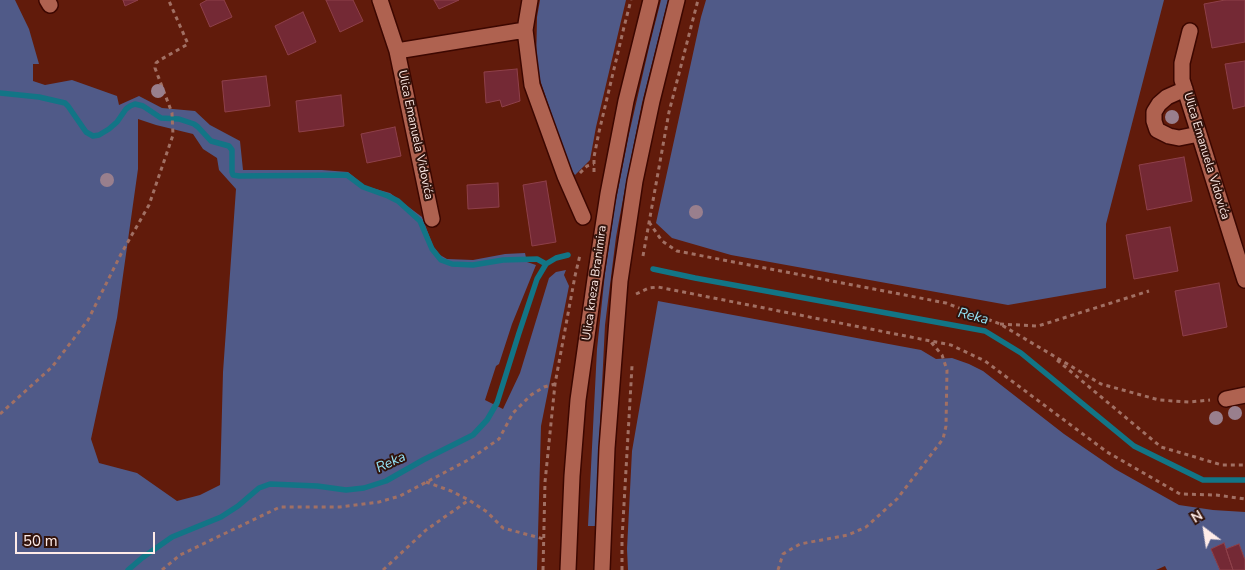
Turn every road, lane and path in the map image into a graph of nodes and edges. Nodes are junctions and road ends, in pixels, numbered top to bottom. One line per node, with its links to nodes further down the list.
1 (167, 0): 26 (path)
2 (380, 0): 9 (street, Ulica Emanuela Vidovića)
3 (530, 0): 7 (street)
4 (651, 0): 34 (street, Ulica kneza Branimira)
5 (677, 0): 35 (street, Ulica kneza Branimira)
6 (698, 0): 14 (path)
7 (525, 30): 9 (street); 12 (street)
8 (1190, 31): 10 (street, Ulica Emanuela Vidovića)
9 (397, 51): 13 (street, Ulica Emanuela Vidovića)
10 (1185, 89): 11 (street, Ulica Emanuela Vidovića); 11 (street)
11 (1199, 134): 16 (street, Ulica Emanuela Vidovića)
12 (583, 217)
13 (432, 219)
14 (649, 222): 15 (path); 19 (path)
15 (642, 262)
16 (1245, 280)
17 (637, 286): 20 (path)
18 (1149, 291): 19 (path)
19 (1000, 324): 21 (path)
20 (929, 341): 30 (path); 37 (path)
21 (1050, 354): 25 (path); 27 (path)
22 (632, 366): 36 (path)
23 (555, 384): 28 (path)
24 (1245, 395): 25 (street)
25 (1226, 399)
26 (0, 414)
27 (1245, 465)
28 (425, 482): 29 (path); 32 (path)
29 (469, 500): 31 (path); 33 (path)
30 (1245, 500)
31 (544, 539)
32 (162, 570)
33 (383, 570)
34 (568, 570)
35 (602, 570)
36 (622, 570)
37 (778, 570)

